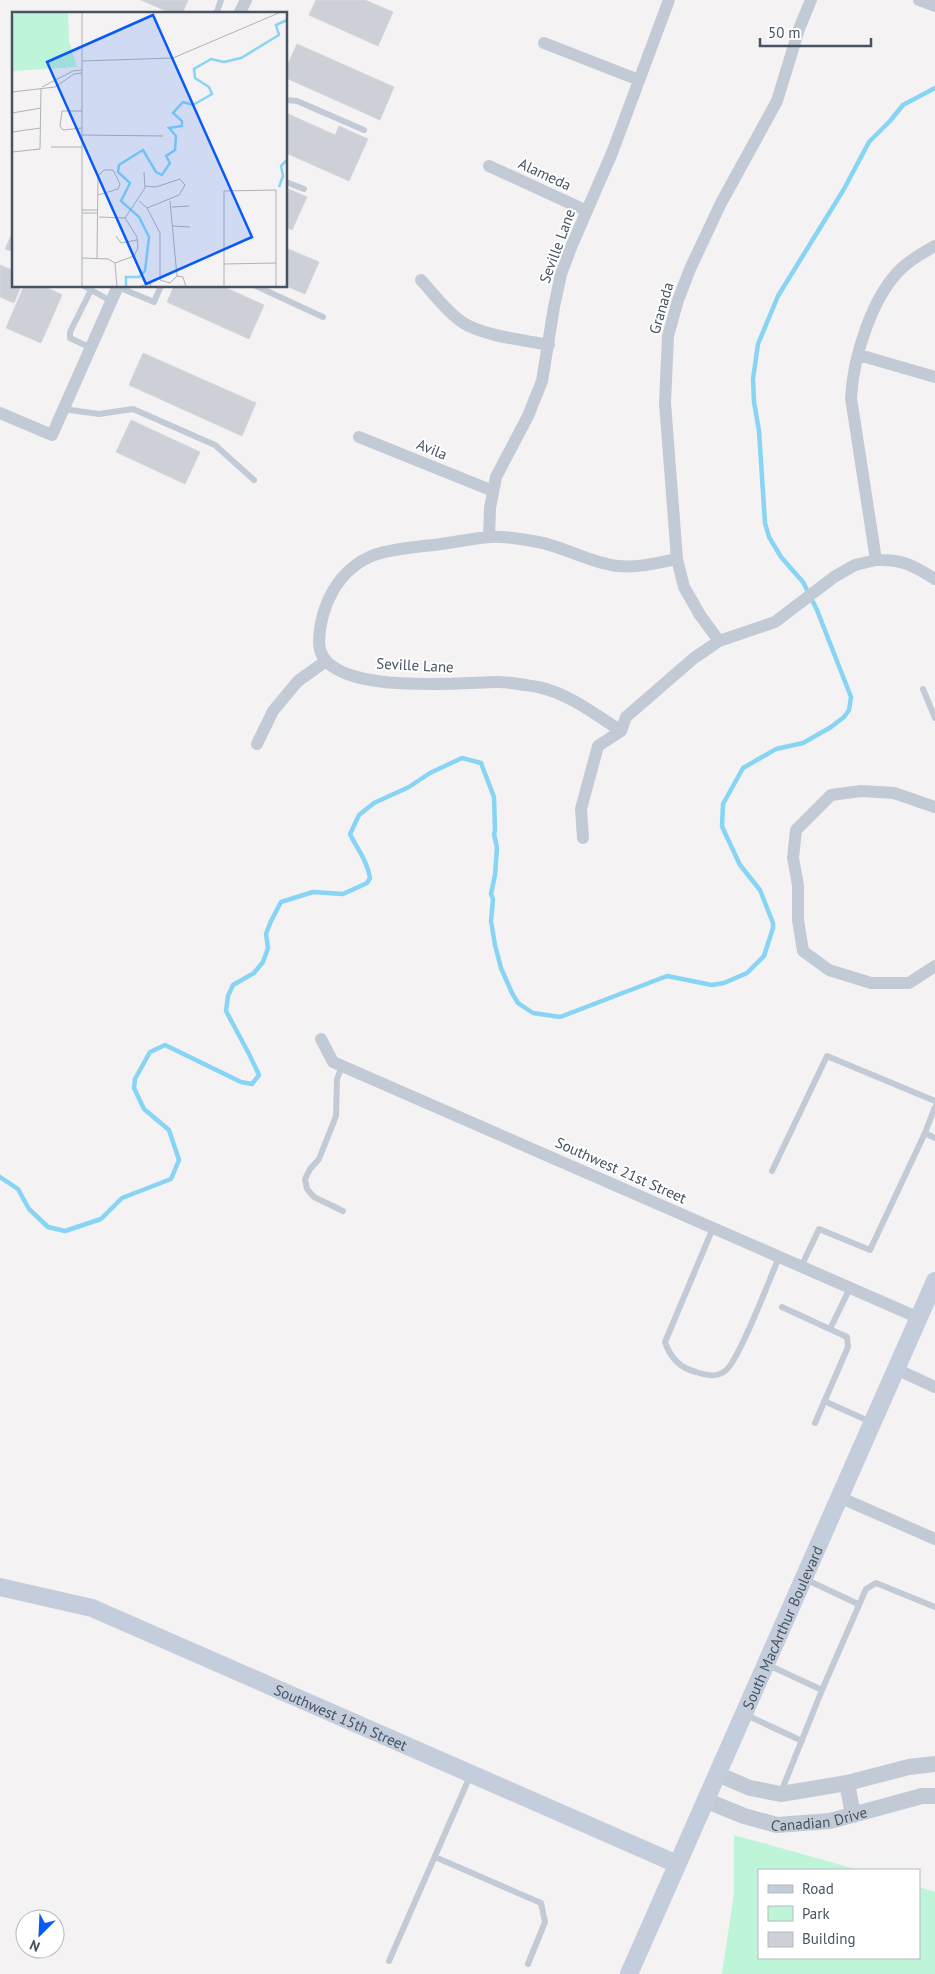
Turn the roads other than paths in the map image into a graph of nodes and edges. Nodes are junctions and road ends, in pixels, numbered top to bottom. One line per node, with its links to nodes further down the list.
1 (221, 0): 7 (lane)
2 (246, 0): 8 (street)
3 (669, 0): 10 (street, Seville Lane)
4 (811, 0): 37 (street, Granada)
5 (919, 0): 6 (street)
6 (935, 6)
7 (217, 12)
8 (240, 12)
9 (544, 43): 10 (street)
10 (639, 80): 16 (street, Seville Lane)
11 (288, 100): 12 (lane)
12 (364, 130)
13 (489, 166): 16 (street, Alameda)
14 (288, 183): 15 (lane)
15 (304, 189)
16 (588, 211): 27 (street, Seville Lane)
17 (935, 246): 29 (street)
18 (421, 280): 27 (street)
19 (88, 288): 24 (lane)
20 (118, 288): 25 (street)
21 (120, 288): 22 (lane)
22 (160, 288)
23 (260, 288): 26 (lane)
24 (91, 290): 25 (lane); 28 (lane)
25 (112, 301): 28 (street)
26 (323, 317)
27 (549, 345): 35 (street, Seville Lane)
28 (91, 348): 31 (street)
29 (858, 355): 30 (street); 38 (street)
30 (935, 377)
31 (63, 409): 32 (street); 34 (lane)
32 (0, 413)
33 (359, 437): 35 (street, Avila)
34 (254, 480)
35 (493, 491): 36 (street, Seville Lane)
36 (489, 537): 37 (street); 41 (street)
37 (677, 559): 40 (street, Granada)
38 (876, 560): 39 (street); 40 (street)
39 (935, 579)
40 (719, 641): 44 (street)
41 (326, 661): 44 (street, Seville Lane); 45 (street)
42 (923, 689): 43 (lane)
43 (935, 718)
44 (621, 731): 47 (street)
45 (257, 744)
46 (935, 807): 48 (street)
47 (583, 838)
48 (935, 966)
49 (321, 1039): 50 (street, Southwest 21st Street)
50 (342, 1066): 56 (lane); 57 (street, Southwest 21st Street)
51 (935, 1101): 55 (lane)
52 (935, 1107): 53 (lane)
53 (925, 1133): 54 (lane); 59 (lane)
54 (935, 1138)
55 (772, 1171)
56 (343, 1211)
57 (712, 1228): 58 (street, Southwest 21st Street); 58 (lane)
58 (778, 1257): 59 (street, Southwest 21st Street)
59 (801, 1266): 61 (street, Southwest 21st Street)
60 (935, 1281): 63 (main road, South MacArthur Boulevard)
61 (850, 1288): 63 (street, Southwest 21st Street); 64 (lane)
62 (782, 1308): 64 (lane)
63 (919, 1318): 65 (main road, South MacArthur Boulevard)
64 (830, 1329): 67 (lane)
65 (896, 1369): 66 (street); 68 (main road, South MacArthur Boulevard)
66 (935, 1386)
67 (824, 1401): 68 (lane); 69 (lane)
68 (872, 1422): 70 (main road, South MacArthur Boulevard)
69 (815, 1423)
70 (839, 1497): 71 (street); 72 (main road, South MacArthur Boulevard)
71 (935, 1539)
72 (803, 1578): 74 (lane); 76 (main road, South MacArthur Boulevard)
73 (0, 1587): 81 (main road, Southwest 15th Street)
74 (858, 1604): 75 (lane); 77 (lane)
75 (935, 1607)
76 (766, 1664): 77 (lane); 78 (main road, South MacArthur Boulevard)
77 (822, 1690): 79 (lane)
78 (743, 1714): 79 (lane); 82 (main road, South MacArthur Boulevard)
79 (802, 1741): 84 (lane)
80 (935, 1764): 83 (street, Canadian Drive)
81 (471, 1773): 88 (lane); 89 (main road, Southwest 15th Street)
82 (717, 1774): 84 (street, Canadian Drive); 86 (main road, South MacArthur Boulevard)
83 (847, 1783): 84 (street, Canadian Drive); 87 (street)
84 (780, 1794)
85 (935, 1796): 87 (street, Canadian Drive)
86 (705, 1800): 87 (street, Canadian Drive); 89 (main road, South MacArthur Boulevard)
87 (853, 1815)
88 (435, 1857): 90 (lane); 91 (lane)
89 (677, 1864): 92 (main road, South MacArthur Boulevard)
90 (389, 1961)
91 (528, 1964)
92 (629, 1974)

